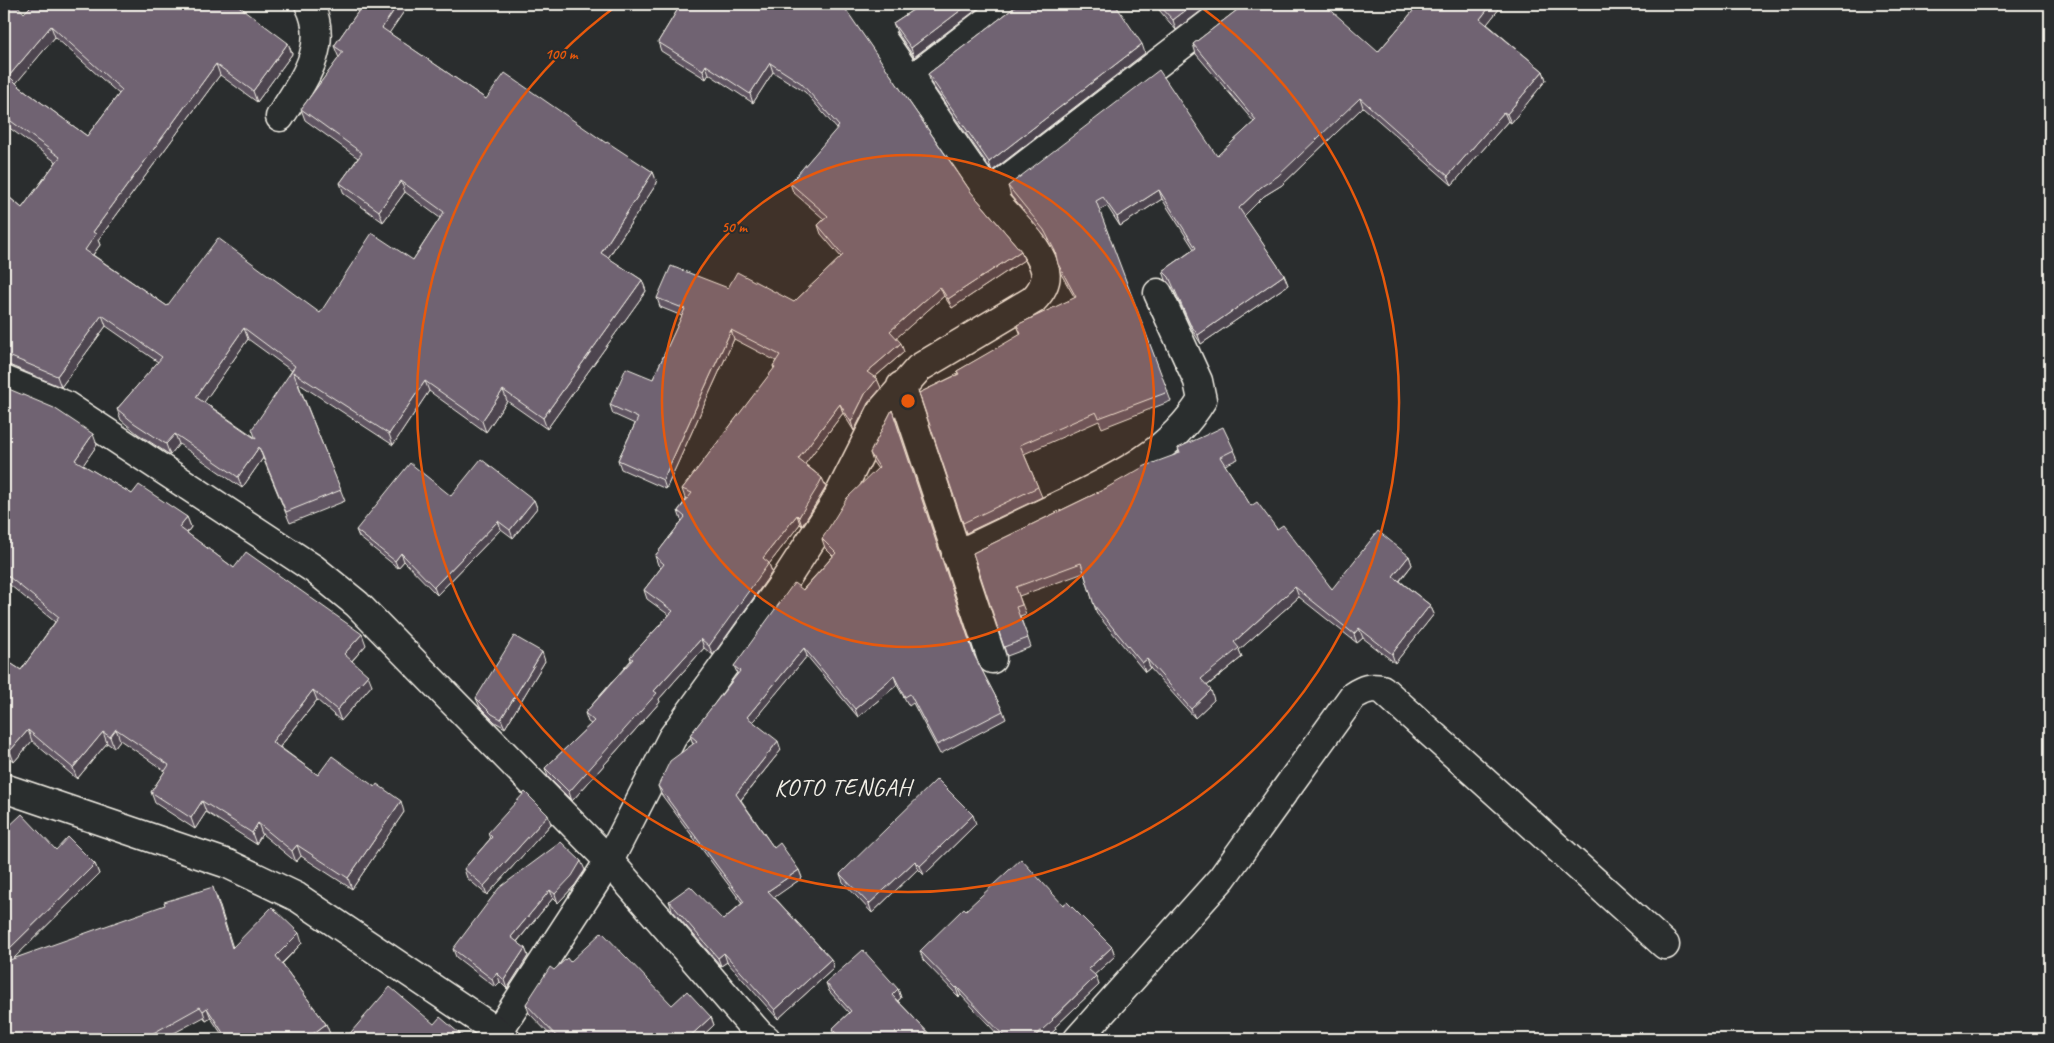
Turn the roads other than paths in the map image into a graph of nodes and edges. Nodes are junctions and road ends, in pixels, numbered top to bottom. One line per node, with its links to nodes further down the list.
1 (310, 4): 8 (street)
2 (858, 4): 6 (street)
3 (911, 4): 6 (street)
4 (1009, 4): 7 (street)
5 (1235, 4): 9 (street)
6 (875, 28): 7 (street)
7 (910, 80): 9 (street)
8 (280, 117)
9 (989, 193): 12 (street)
10 (1158, 293): 13 (street)
11 (4, 380): 16 (street)
12 (901, 386): 13 (street); 16 (street)
13 (956, 555): 14 (street)
14 (992, 659)
15 (4, 788): 18 (street)
16 (610, 861): 18 (street); 19 (street)
17 (1666, 944): 20 (street)
18 (502, 1035)
19 (766, 1039)
20 (1078, 1039)

